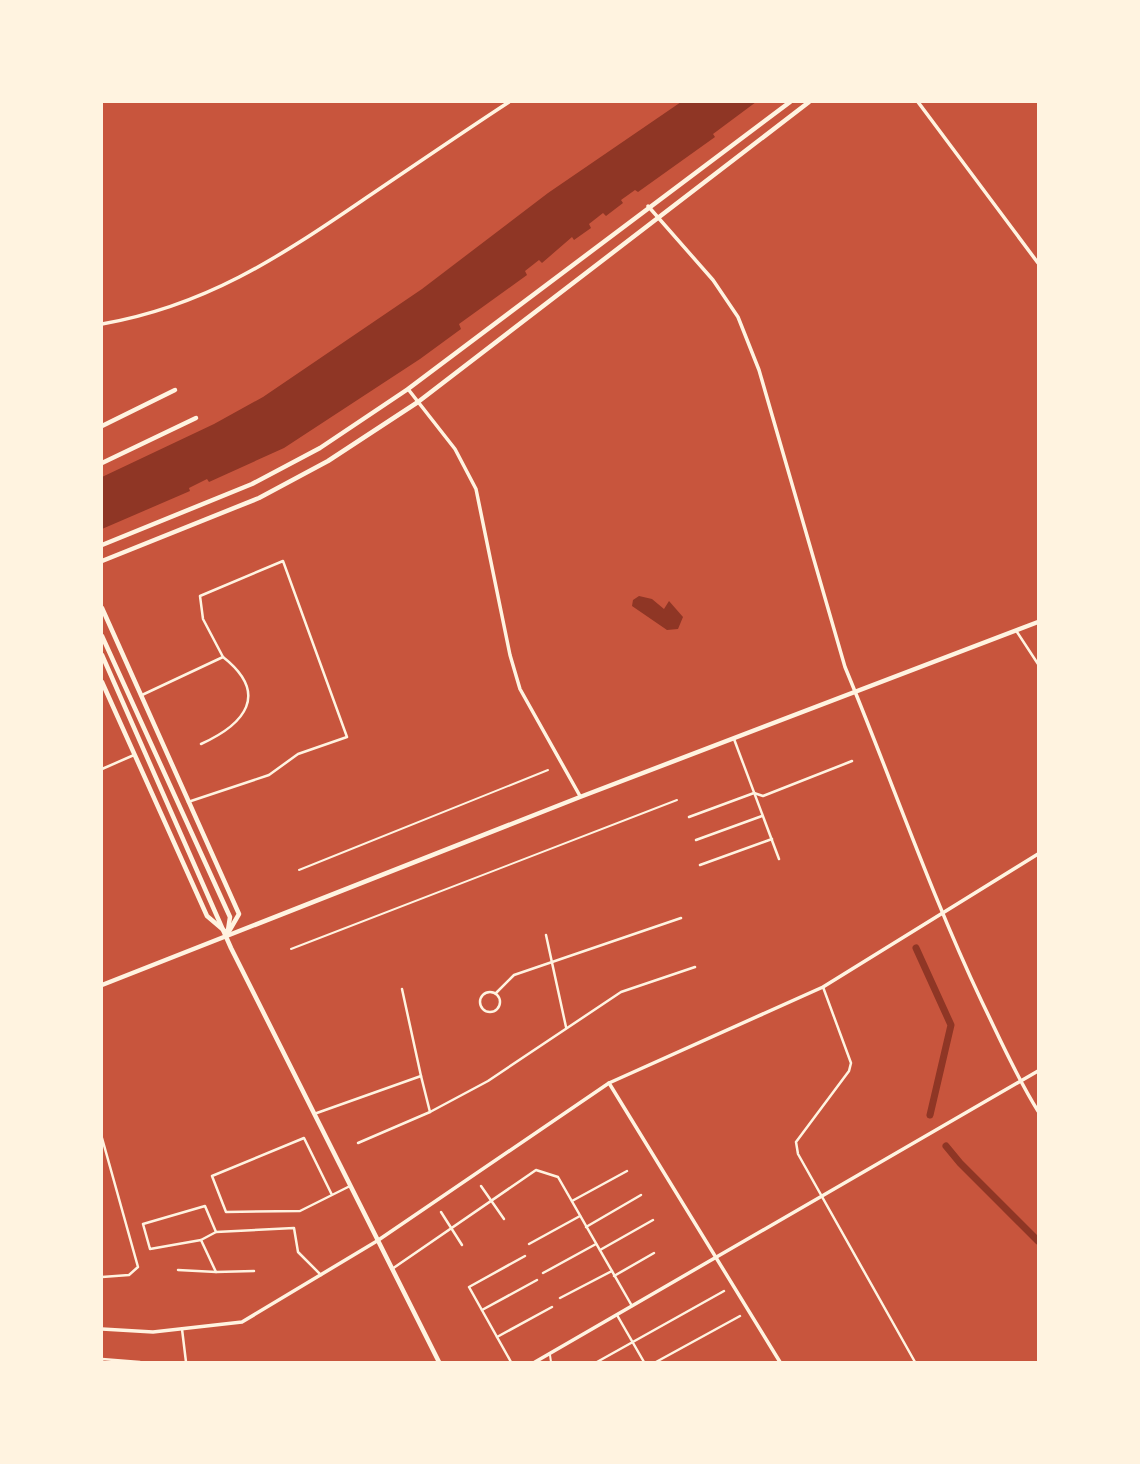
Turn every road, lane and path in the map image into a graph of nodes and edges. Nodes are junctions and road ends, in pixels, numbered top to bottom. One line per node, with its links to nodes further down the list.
1 (509, 102): 8 (street)
2 (790, 102): 5 (main road)
3 (810, 102): 6 (main road)
4 (918, 102): 7 (street)
5 (648, 206): 6 (street); 9 (main road)
6 (658, 218): 11 (main road); 25 (street)
7 (1038, 263)
8 (102, 324)
9 (408, 389): 11 (street); 15 (main road)
10 (175, 390): 13 (main road)
11 (418, 402): 16 (main road); 34 (street)
12 (196, 418): 14 (main road)
13 (102, 426)
14 (102, 463)
15 (102, 545)
16 (102, 561)
17 (102, 608): 26 (main road)
18 (1038, 622): 19 (main road)
19 (1016, 631): 23 (street); 25 (main road)
20 (102, 636): 47 (main road)
21 (102, 655): 47 (main road)
22 (223, 657): 26 (street); 28 (street); 36 (street)
23 (1038, 664)
24 (102, 682): 29 (main road)
25 (856, 692): 27 (main road); 45 (street)
26 (141, 695): 36 (main road)
27 (734, 739): 33 (street); 34 (main road)
28 (201, 744)
29 (134, 754): 31 (street); 47 (main road)
30 (852, 761): 33 (street)
31 (102, 769)
32 (548, 770): 44 (street)
33 (754, 793): 37 (street); 38 (street)
34 (580, 797): 47 (main road)
35 (677, 800): 49 (street)
36 (188, 802): 47 (main road)
37 (763, 815): 39 (street); 40 (street)
38 (689, 817)
39 (772, 839): 42 (street); 43 (street)
40 (696, 840)
41 (1038, 854): 45 (street)
42 (779, 859)
43 (700, 865)
44 (299, 870)
45 (941, 914): 53 (street); 59 (street)
46 (681, 918): 50 (street)
47 (227, 934): 52 (main road); 63 (main road)
48 (546, 935): 50 (street)
49 (292, 949)
50 (552, 963): 55 (street); 56 (street)
51 (695, 967): 56 (street)
52 (102, 985)
53 (823, 987): 60 (street); 71 (street)
54 (402, 989): 58 (street)
55 (496, 993): 55 (street)
56 (566, 1027): 62 (street)
57 (1038, 1071): 59 (street)
58 (421, 1076): 62 (street); 63 (street)
59 (1020, 1082): 61 (street); 71 (street)
60 (609, 1083): 82 (street); 89 (street)
61 (1038, 1111)
62 (430, 1112): 65 (street)
63 (314, 1114): 67 (main road)
64 (102, 1138): 98 (street)
65 (358, 1143)
66 (627, 1171): 73 (street)
67 (350, 1186): 69 (street); 82 (main road)
68 (481, 1186): 72 (street)
69 (332, 1195): 69 (street)
70 (641, 1195): 78 (street)
71 (821, 1196): 89 (street); 124 (street)
72 (491, 1201): 73 (street); 76 (street); 79 (street)
73 (572, 1201): 75 (street)
74 (441, 1212): 79 (street)
75 (580, 1216): 78 (street); 83 (street)
76 (503, 1219)
77 (653, 1220): 86 (street)
78 (586, 1227): 84 (street)
79 (451, 1228): 85 (street); 90 (street)
80 (216, 1232): 81 (street); 81 (street); 96 (street)
81 (201, 1240): 94 (street)
82 (377, 1241): 90 (main road); 96 (street)
83 (529, 1244)
84 (596, 1244): 86 (street); 95 (street)
85 (462, 1245)
86 (600, 1250): 93 (street)
87 (654, 1253): 97 (street)
88 (525, 1256): 104 (street)
89 (714, 1258): 102 (street); 123 (street)
90 (392, 1269): 116 (main road)
91 (178, 1270): 94 (street)
92 (254, 1271): 94 (street)
93 (611, 1271): 97 (street); 101 (street)
94 (216, 1272)
95 (543, 1273)
96 (321, 1275): 108 (street)
97 (614, 1276): 102 (street)
98 (102, 1277)
99 (537, 1280): 104 (street)
100 (724, 1291): 110 (street)
101 (561, 1298)
102 (632, 1306): 105 (street)
103 (552, 1307): 109 (street)
104 (482, 1310): 109 (street)
105 (617, 1315): 110 (street); 111 (street)
106 (740, 1316): 122 (street)
107 (102, 1329): 108 (street)
108 (182, 1329): 115 (street)
109 (497, 1337): 117 (street)
110 (632, 1342): 120 (street); 121 (street)
111 (550, 1354): 118 (street); 119 (street)
112 (131, 1362): 113 (street); 114 (street)
113 (102, 1363)
114 (140, 1363)
115 (186, 1363)
116 (439, 1363)
117 (511, 1363)
118 (535, 1363)
119 (551, 1363)
120 (597, 1363)
121 (644, 1363)
122 (656, 1363)
123 (780, 1363)
124 (915, 1363)

